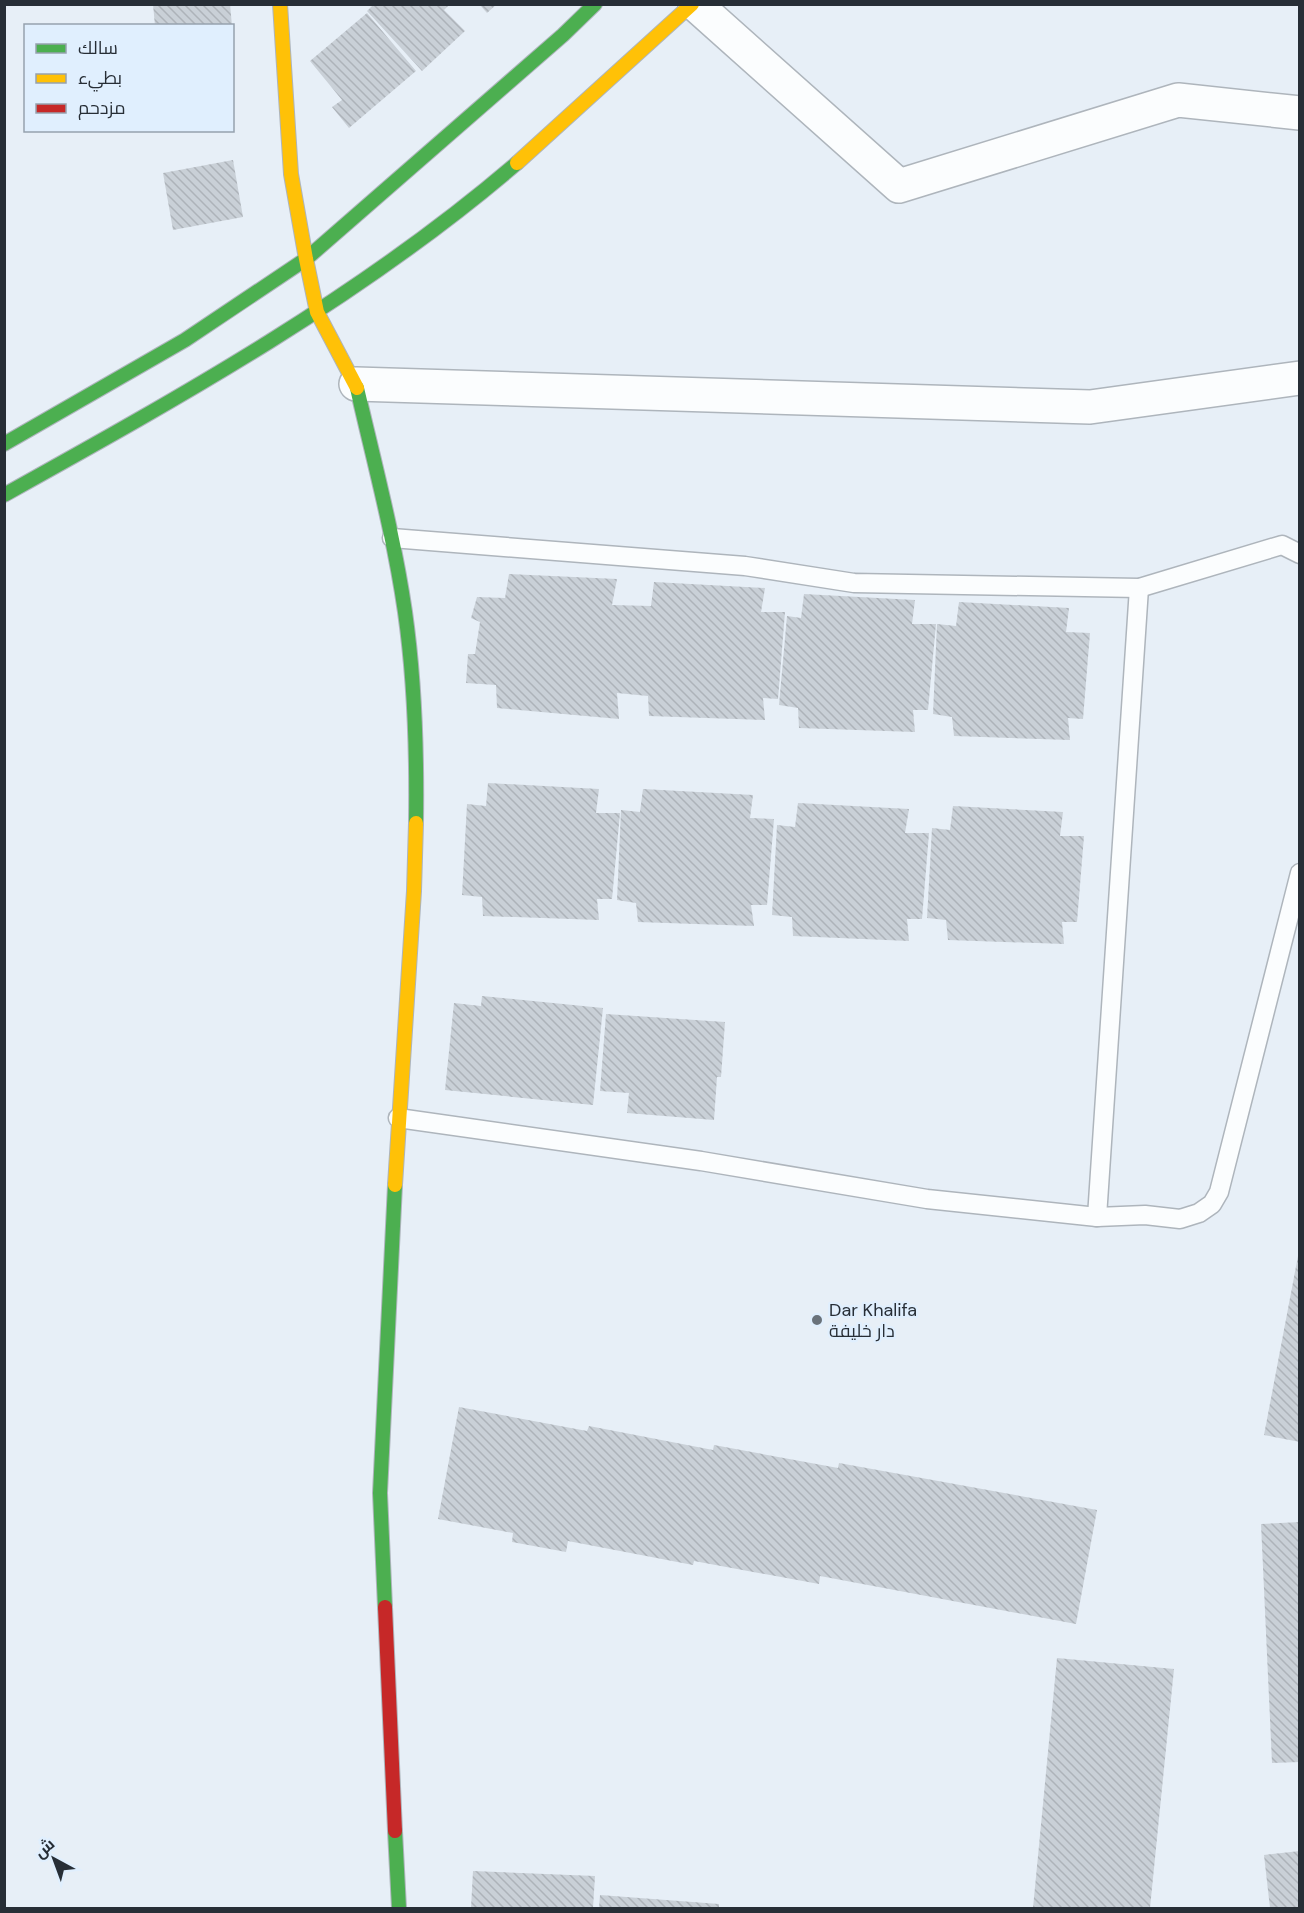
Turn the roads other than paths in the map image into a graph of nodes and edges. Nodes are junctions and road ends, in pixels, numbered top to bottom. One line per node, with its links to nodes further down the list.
1 (280, 4): 5 (street)
2 (595, 4): 5 (street)
3 (694, 4): 4 (street); 6 (street)
4 (1299, 112)
5 (306, 259): 6 (street); 9 (street)
6 (316, 312): 8 (street); 10 (street)
7 (1299, 378): 8 (street)
8 (356, 384): 11 (street)
9 (4, 444)
10 (4, 495)
11 (392, 538): 13 (lane); 15 (street)
12 (1299, 554): 13 (lane)
13 (1138, 588): 16 (lane)
14 (1299, 873): 16 (lane)
15 (398, 1118): 16 (lane); 17 (street)
16 (1097, 1217)
17 (399, 1908)

